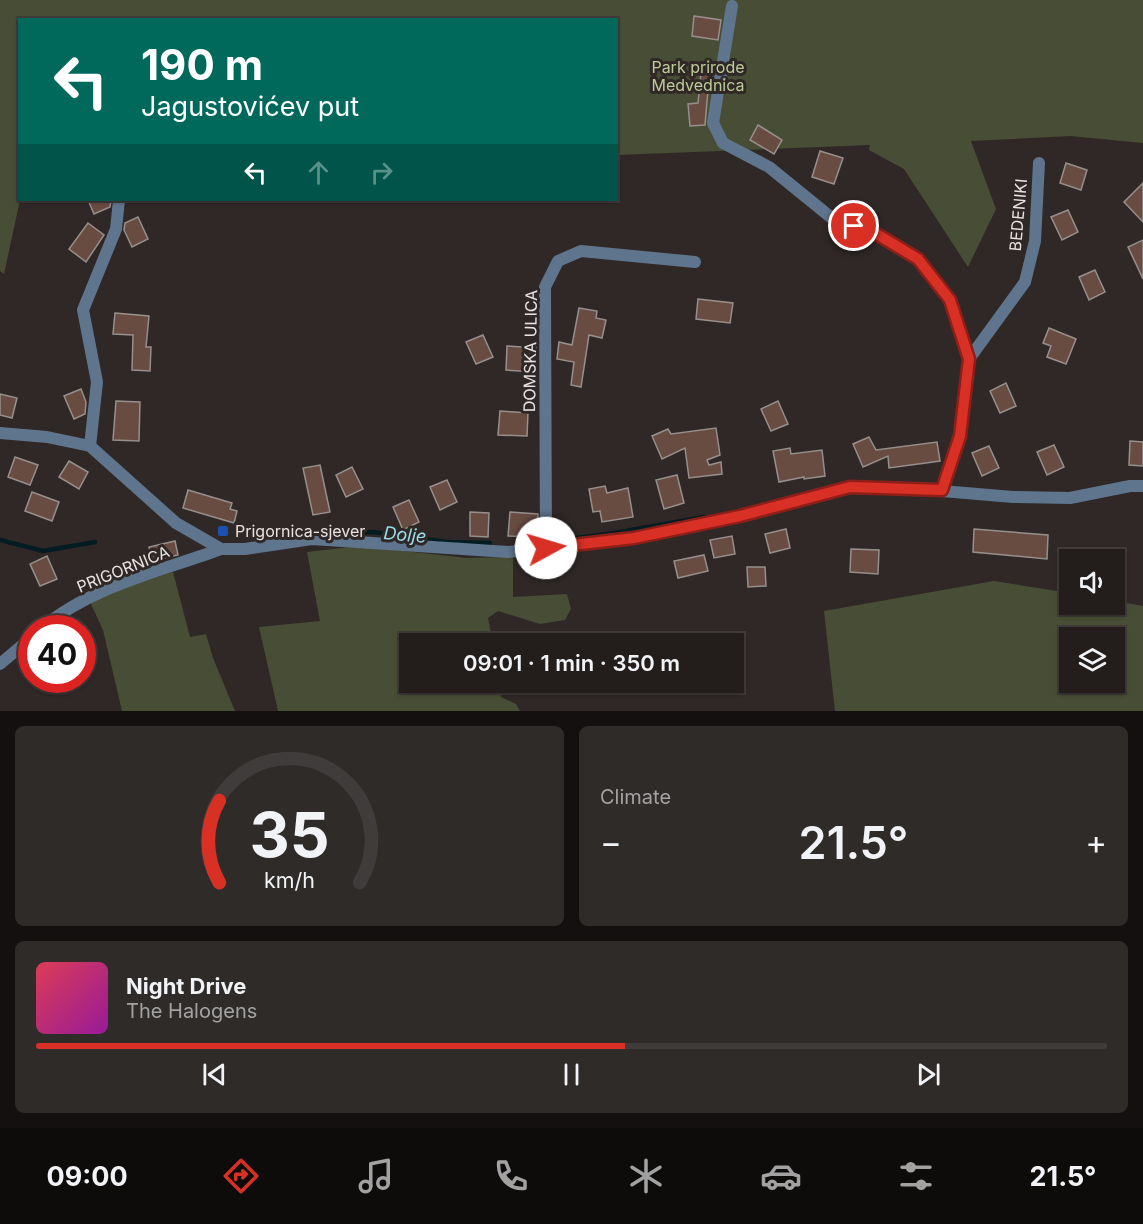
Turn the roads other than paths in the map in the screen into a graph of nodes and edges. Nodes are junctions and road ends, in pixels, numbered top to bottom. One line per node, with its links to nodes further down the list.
1 (732, 6): 5 (street)
2 (1039, 163): 5 (street, BEDENIKI)
3 (119, 201): 7 (street)
4 (695, 262): 10 (street, DOMSKA ULICA)
5 (969, 359): 9 (street)
6 (0, 433): 7 (street)
7 (90, 446): 11 (street)
8 (1143, 486): 9 (street)
9 (942, 490): 10 (street)
10 (546, 548): 11 (street)
11 (221, 549): 12 (street, PRIGORNICA)
12 (59, 615)
13 (18, 649): 14 (street)
14 (0, 664)

